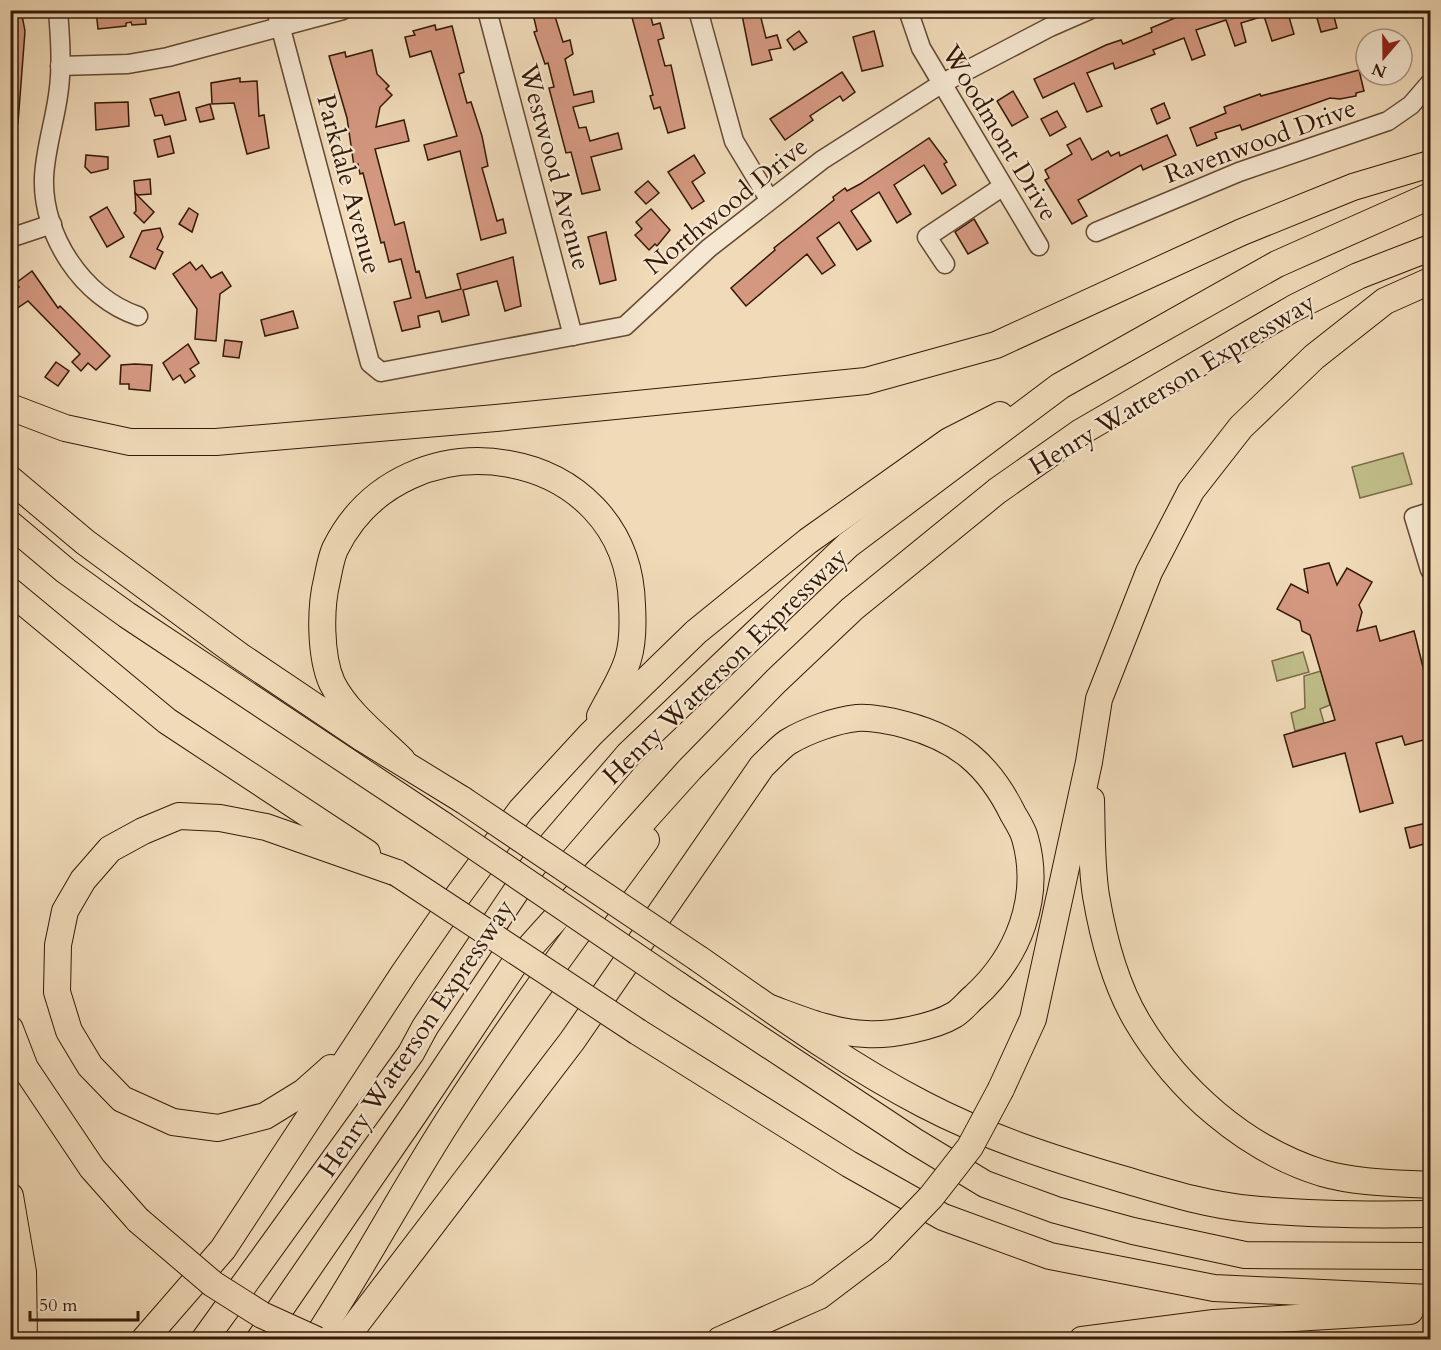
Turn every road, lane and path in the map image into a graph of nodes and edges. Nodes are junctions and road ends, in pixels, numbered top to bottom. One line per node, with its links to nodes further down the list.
1 (58, 10): 8 (street)
2 (343, 10): 7 (street)
3 (487, 10): 24 (street, Westwood Avenue)
4 (698, 10): 14 (street)
5 (908, 10): 10 (street, Woodmont Drive)
6 (1089, 10): 10 (street, Northwood Drive)
7 (279, 19): 8 (street); 25 (street, Parkdale Avenue)
8 (60, 66): 15 (street)
9 (1431, 83): 16 (street, Ravenwood Drive)
10 (941, 84): 12 (street, Woodmont Drive); 14 (street, Northwood Drive)
11 (1431, 164): 27 (highway)
12 (1002, 187): 18 (street, Woodmont Drive); 20 (street)
13 (1431, 196): 26 (highway, Henry Watterson Expressway)
14 (770, 199): 24 (street, Northwood Drive)
15 (52, 224): 17 (street); 23 (street)
16 (1096, 232)
17 (10, 238)
18 (1039, 246)
19 (1431, 248): 22 (highway, Henry Watterson Expressway)
20 (945, 264)
21 (1431, 281): 35 (highway)
22 (1294, 308): 49 (highway, Henry Watterson Expressway); 50 (highway)
23 (138, 316)
24 (573, 336): 25 (street, Northwood Drive)
25 (375, 369)
26 (1060, 386): 33 (highway); 48 (highway, Henry Watterson Expressway)
27 (10, 407)
28 (10, 479): 34 (highway)
29 (1431, 512): 31 (street)
30 (10, 524): 43 (highway, bridge)
31 (1431, 570)
32 (10, 591): 36 (highway)
33 (591, 734): 34 (highway); 39 (highway)
34 (402, 760): 37 (highway, bridge)
35 (1089, 762): 40 (highway); 52 (highway, bridge)
36 (397, 873): 39 (highway); 44 (highway, bridge)
37 (770, 1008): 42 (highway); 51 (highway)
38 (10, 1029): 50 (highway, bridge)
39 (358, 1043): 47 (highway)
40 (1431, 1185)
41 (10, 1196): 46 (highway)
42 (1431, 1214)
43 (1431, 1256)
44 (1431, 1298)
45 (1431, 1309): 53 (highway)
46 (24, 1340)
47 (144, 1340)
48 (204, 1340)
49 (259, 1340)
50 (316, 1340)
51 (344, 1340)
52 (720, 1340)
53 (1082, 1340)

